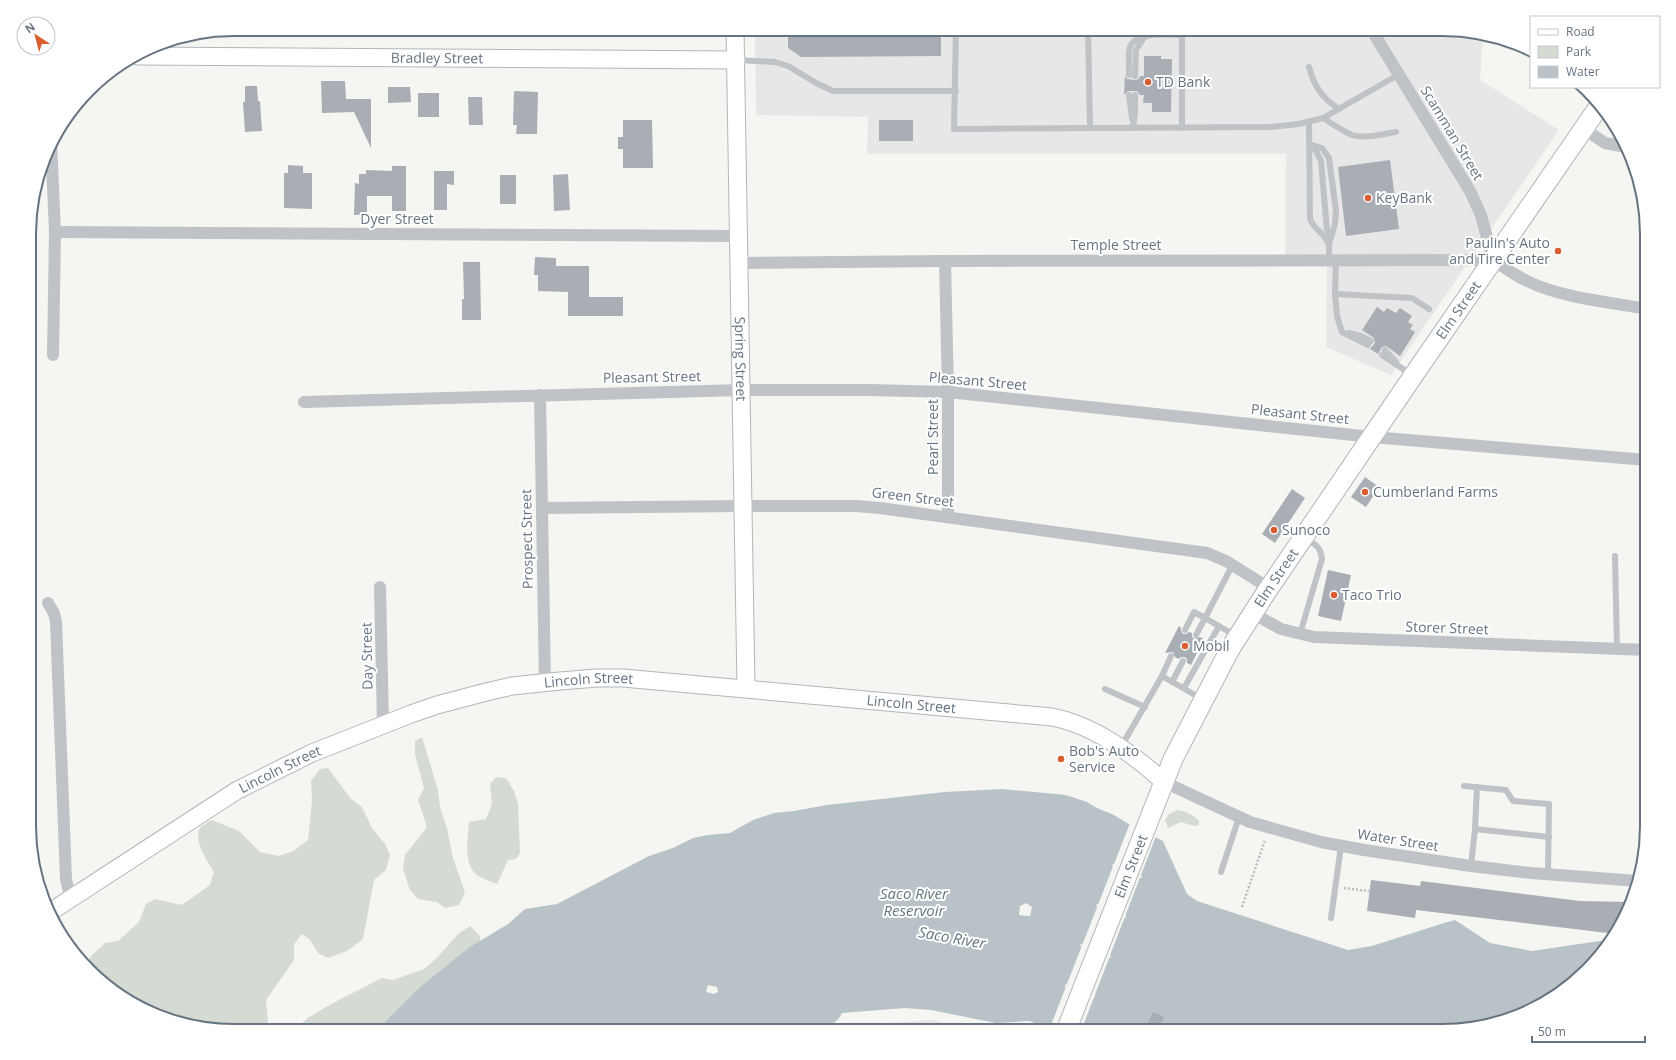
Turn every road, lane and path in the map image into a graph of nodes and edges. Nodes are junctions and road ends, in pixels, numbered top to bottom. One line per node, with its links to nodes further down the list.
1 (735, 36): 8 (street, Spring Street)
2 (956, 36): 12 (lane)
3 (1088, 36): 19 (lane)
4 (1147, 36): 11 (lane)
5 (1182, 36): 20 (lane)
6 (1378, 36): 10 (street, Scamman Street)
7 (146, 56): 8 (street, Bradley Street)
8 (736, 60): 12 (lane); 27 (street, Spring Street)
9 (1309, 67): 14 (lane)
10 (1398, 75): 14 (lane); 30 (street, Scamman Street)
11 (1132, 76)
12 (956, 91): 19 (lane)
13 (1132, 95): 18 (lane)
14 (1339, 109): 16 (lane)
15 (1597, 110): 21 (main road, Elm Street)
16 (1322, 118): 17 (lane); 22 (lane)
17 (1309, 122): 20 (lane); 23 (lane)
18 (1133, 125): 19 (lane); 20 (lane)
19 (1090, 127)
20 (1182, 128)
21 (1584, 129): 24 (street); 30 (main road, Elm Street)
22 (1396, 132)
23 (1309, 144): 28 (lane); 28 (lane); 28 (lane)
24 (1620, 146)
25 (52, 156): 26 (street)
26 (55, 232): 27 (street, Dyer Street); 38 (street)
27 (739, 236): 32 (street, Spring Street)
28 (1329, 244): 29 (lane)
29 (1333, 259): 30 (street, Temple Street); 31 (street, Temple Street); 33 (lane)
30 (1493, 260): 34 (street); 39 (main road, Elm Street)
31 (945, 261): 32 (street, Temple Street); 41 (street, Pearl Street)
32 (740, 263): 40 (street, Spring Street)
33 (1335, 294): 35 (lane); 36 (lane)
34 (1640, 307)
35 (1428, 309)
36 (1370, 343)
37 (1384, 353): 39 (lane)
38 (53, 355)
39 (1406, 371): 44 (main road, Elm Street)
40 (742, 390): 41 (street, Pleasant Street); 42 (street, Pleasant Street); 46 (street, Spring Street)
41 (948, 392): 44 (street, Pleasant Street); 48 (street, Pearl Street)
42 (540, 395): 43 (street, Pleasant Street); 47 (street, Prospect Street)
43 (304, 402)
44 (1372, 437): 45 (street, Pleasant Street); 49 (main road, Elm Street)
45 (1640, 459)
46 (742, 506): 47 (street, Green Street); 48 (street, Green Street); 69 (street, Spring Street)
47 (542, 508): 68 (street, Prospect Street)
48 (948, 516): 51 (street, Green Street)
49 (1304, 538): 53 (main road, Elm Street); 59 (lane)
50 (1615, 556): 62 (lane)
51 (1233, 564): 53 (street, Green Street); 56 (lane)
52 (380, 587): 74 (street, Day Street)
53 (1269, 588): 55 (main road, Elm Street)
54 (48, 603): 90 (street)
55 (1252, 613): 59 (street, Storer Street); 61 (main road, Elm Street)
56 (1205, 618): 57 (lane); 58 (lane); 60 (lane)
57 (1219, 626): 61 (lane); 70 (lane)
58 (1185, 630)
59 (1300, 634): 62 (street, Storer Street)
60 (1196, 635)
61 (1237, 637): 72 (main road, Elm Street)
62 (1617, 649): 63 (street, Storer Street)
63 (1640, 650)
64 (1171, 656): 66 (lane)
65 (1183, 661): 67 (lane)
66 (1162, 676): 67 (lane); 73 (lane)
67 (1172, 682): 70 (lane)
68 (545, 683): 69 (street, Lincoln Street); 74 (street, Lincoln Street)
69 (746, 688): 75 (street, Lincoln Street)
70 (1184, 688): 72 (lane)
71 (1105, 689): 73 (lane)
72 (1203, 700): 76 (main road, Elm Street)
73 (1145, 707): 75 (lane)
74 (383, 725): 90 (street, Lincoln Street)
75 (1120, 748): 76 (street, Lincoln Street)
76 (1164, 782): 79 (street, Water Street); 94 (main road, Elm Street)
77 (1464, 786): 78 (lane)
78 (1477, 787): 80 (lane); 81 (lane)
79 (1239, 817): 83 (street, Water Street); 85 (lane)
80 (1475, 829): 81 (lane); 84 (lane)
81 (1549, 837): 86 (lane)
82 (1266, 840): 91 (path)
83 (1341, 846): 84 (street, Water Street); 88 (lane)
84 (1471, 866): 86 (street, Water Street)
85 (1221, 872)
86 (1548, 874): 87 (street, Water Street)
87 (1632, 881)
88 (1336, 888): 89 (path); 93 (lane)
89 (1369, 891)
90 (73, 897): 92 (street, Lincoln Street)
91 (1242, 907)
92 (54, 909)
93 (1331, 918)
94 (1069, 1024)

